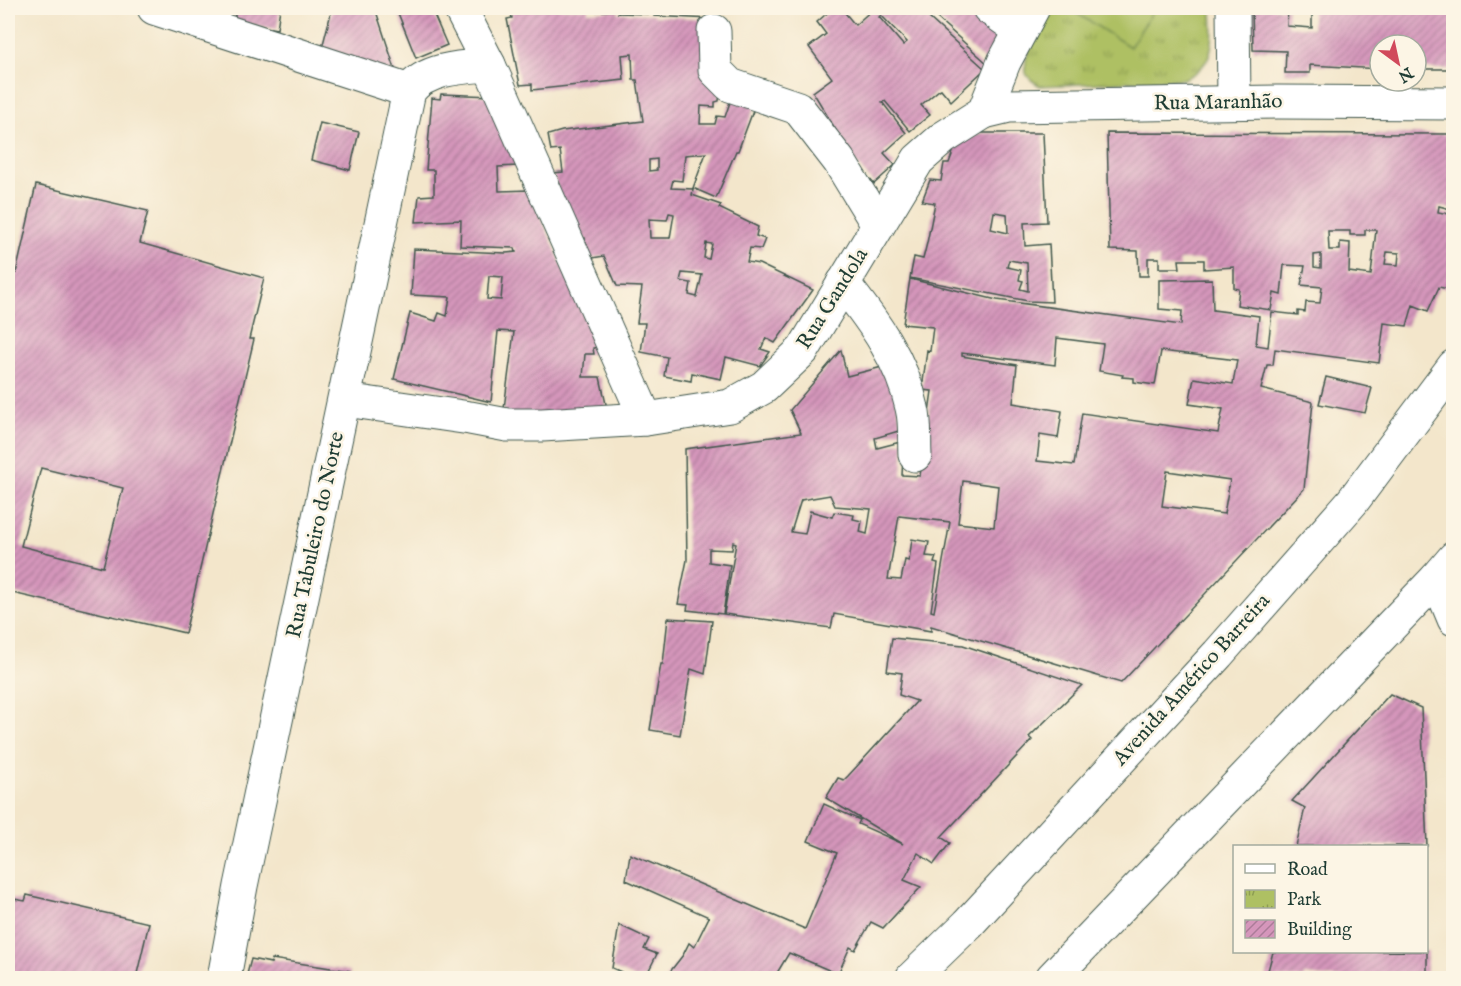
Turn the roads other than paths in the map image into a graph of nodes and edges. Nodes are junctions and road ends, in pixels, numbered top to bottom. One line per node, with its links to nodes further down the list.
1 (154, 8): 5 (street)
2 (460, 8): 8 (street)
3 (988, 8): 6 (street)
4 (1233, 8): 10 (street)
5 (197, 14): 9 (street)
6 (1026, 19): 12 (street)
7 (714, 31): 13 (street)
8 (489, 65): 9 (street); 17 (street)
9 (410, 92): 16 (street, Rua Tabuleiro do Norte)
10 (1233, 102): 11 (street, Rua Maranhão); 12 (street, Rua Maranhão)
11 (1454, 103)
12 (984, 112): 13 (street, Rua Gandola)
13 (878, 225): 14 (street, Rua Gandola)
14 (843, 283): 17 (street, Rua Gandola); 18 (street)
15 (1454, 366): 22 (street, Avenida Américo Barreira)
16 (345, 400): 17 (street, Rua Gandola); 21 (street, Rua Tabuleiro do Norte)
17 (646, 419)
18 (915, 455)
19 (1445, 568): 20 (street); 23 (street)
20 (1454, 620)
21 (224, 978)
22 (912, 978)
23 (1052, 978)

